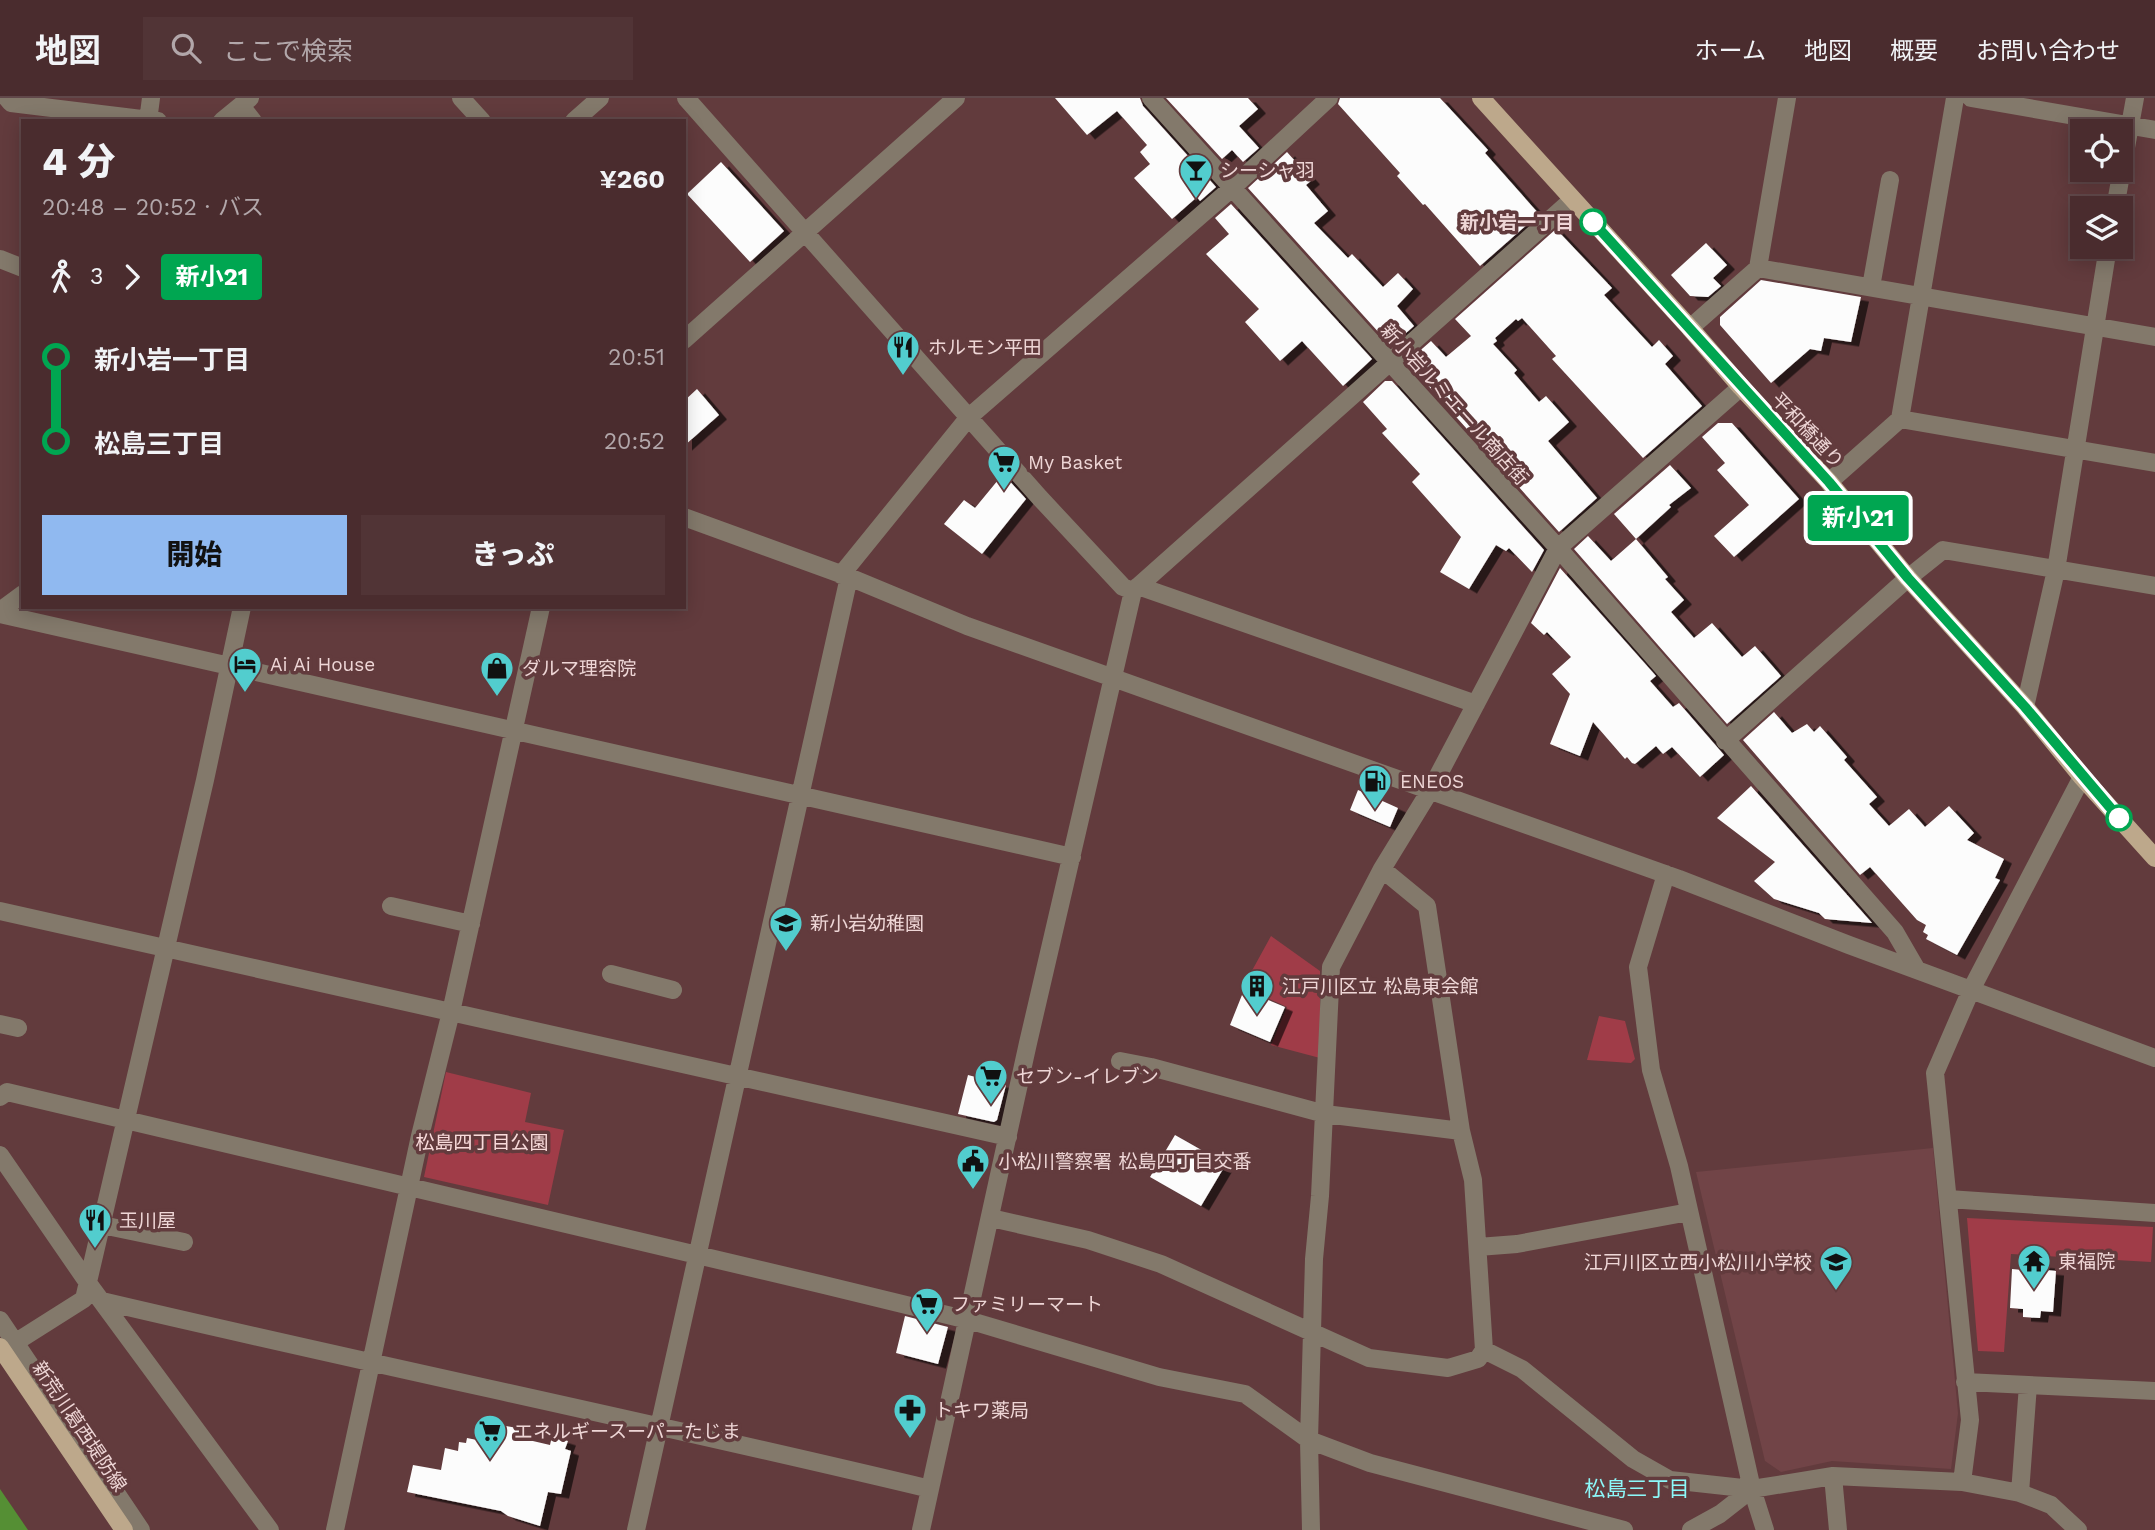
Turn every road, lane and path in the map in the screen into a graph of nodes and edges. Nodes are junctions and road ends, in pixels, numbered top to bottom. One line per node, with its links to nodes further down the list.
1 (7, 98): 15 (street)
2 (151, 98): 16 (street)
3 (461, 98): 19 (street)
4 (600, 98): 20 (street)
5 (686, 98): 28 (street)
6 (956, 98): 28 (street)
7 (1151, 98): 26 (street, 新小岩ルミエール商店街)
8 (1329, 98): 26 (street)
9 (1481, 98): 27 (main road, 平和橋通り)
10 (1787, 98): 32 (street)
11 (1955, 98): 34 (street)
12 (1971, 98): 21 (street)
13 (2135, 98): 22 (street)
14 (245, 102): 17 (street); 18 (street)
15 (140, 119)
16 (148, 119)
17 (224, 119)
18 (252, 119)
19 (480, 119)
20 (576, 119)
21 (2095, 119)
22 (2131, 119)
23 (2133, 126): 24 (street)
24 (2155, 130)
25 (1889, 180): 33 (street)
26 (1232, 188): 39 (street, 新小岩ルミエール商店街); 41 (street)
27 (1572, 200): 36 (main road, 平和橋通り); 39 (street)
28 (806, 232): 38 (street); 41 (street)
29 (0, 259): 31 (street)
30 (2106, 259): 35 (street)
31 (21, 267)
32 (1758, 268): 33 (street); 36 (street)
33 (1871, 287): 34 (street)
34 (1921, 296): 35 (street); 42 (street)
35 (2095, 326): 37 (street); 43 (street)
36 (1690, 328): 40 (main road, 平和橋通り)
37 (2155, 337)
38 (686, 338)
39 (1389, 362): 47 (street, 新小岩ルミエール商店街); 52 (street)
40 (1741, 387): 45 (main road, 平和橋通り); 47 (street)
41 (969, 416): 49 (street); 52 (street)
42 (1900, 419): 43 (street); 45 (street)
43 (2075, 449): 44 (street); 48 (street)
44 (2155, 463)
45 (1829, 482): 50 (main road, 平和橋通り)
46 (686, 518): 49 (street)
47 (1558, 548): 59 (street); 62 (street, 新小岩ルミエール商店街)
48 (2056, 570): 50 (street); 51 (street); 60 (street)
49 (845, 576): 58 (street); 65 (street)
50 (1908, 578): 60 (main road, 平和橋通り); 62 (street)
51 (2155, 586)
52 (1135, 588): 58 (street); 59 (street)
53 (21, 596): 56 (street)
54 (242, 609): 57 (street)
55 (541, 609): 61 (street)
56 (0, 613): 57 (street)
57 (229, 667): 61 (street); 73 (street)
58 (1112, 679): 64 (street); 66 (street)
59 (1476, 704): 64 (street)
60 (2025, 707): 63 (main road, 平和橋通り)
61 (515, 732): 65 (street); 72 (street)
62 (1725, 741): 74 (street, 新小岩ルミエール商店街)
63 (2082, 777): 67 (main road, 平和橋通り); 77 (street)
64 (1431, 789): 68 (street); 69 (street)
65 (800, 794): 66 (street); 83 (street)
66 (1072, 857): 88 (street)
67 (2155, 858)
68 (1382, 869): 85 (street); 87 (street)
69 (1666, 874): 74 (street); 92 (street)
70 (391, 906): 72 (street)
71 (0, 911): 73 (street)
72 (471, 924): 78 (street)
73 (165, 948): 78 (street); 86 (street)
74 (1917, 970): 77 (street)
75 (611, 974): 76 (street)
76 (673, 990)
77 (1971, 990): 81 (street); 91 (street)
78 (451, 1012): 83 (street); 90 (street)
79 (0, 1024): 80 (street)
80 (18, 1028)
81 (2155, 1058)
82 (1119, 1061): 85 (street)
83 (737, 1076): 88 (street); 98 (street)
84 (0, 1097): 86 (street)
85 (1325, 1115): 87 (street); 103 (street)
86 (127, 1120): 90 (street); 95 (street)
87 (1461, 1131): 97 (street)
88 (1008, 1137): 94 (street)
89 (0, 1155): 99 (street)
90 (409, 1188): 98 (street); 106 (street)
91 (1948, 1199): 93 (street); 107 (street)
92 (1689, 1212): 97 (street); 115 (street)
93 (2155, 1213)
94 (991, 1218): 102 (street); 103 (street)
95 (102, 1225): 96 (street); 99 (street)
96 (184, 1242)
97 (1478, 1247): 105 (street)
98 (697, 1255): 102 (street); 110 (street)
99 (88, 1283): 100 (street); 104 (street)
100 (102, 1301): 106 (street); 119 (street)
101 (0, 1320): 104 (street)
102 (968, 1320): 111 (street); 114 (street)
103 (1312, 1334): 105 (street); 111 (street)
104 (8, 1345): 117 (main road, 新荒川葛西堤防線); 118 (street)
105 (1484, 1350): 115 (street)
106 (373, 1364): 110 (street); 120 (street)
107 (1965, 1382): 108 (street); 113 (street)
108 (2028, 1385): 109 (street); 116 (street)
109 (2155, 1391)
110 (659, 1427): 114 (street); 121 (street)
111 (1309, 1440): 123 (street); 124 (street)
112 (1833, 1476): 113 (street); 115 (street); 127 (street)
113 (1962, 1482): 116 (street)
114 (930, 1489): 122 (street)
115 (1752, 1489): 125 (street); 126 (street)
116 (2020, 1493): 128 (street)
117 (124, 1530)
118 (141, 1530)
119 (270, 1530)
120 (335, 1530)
121 (636, 1530)
122 (921, 1530)
123 (1311, 1530)
124 (1624, 1530)
125 (1691, 1530)
126 (1765, 1530)
127 (1838, 1530)
128 (2077, 1530)

